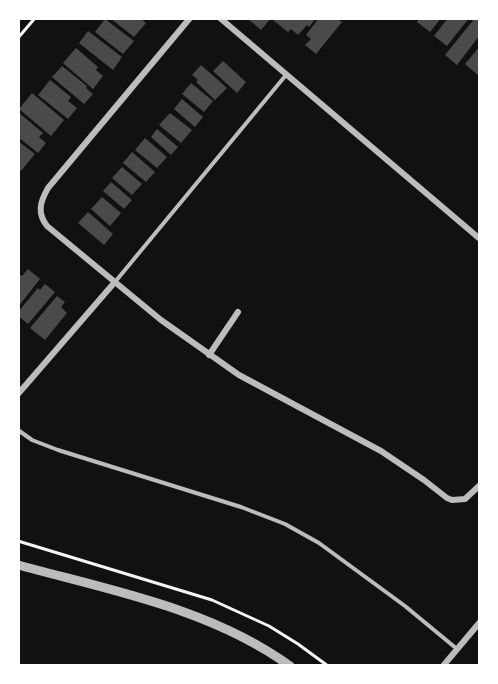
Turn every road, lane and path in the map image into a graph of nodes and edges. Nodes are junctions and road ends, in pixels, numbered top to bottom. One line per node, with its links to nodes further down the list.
1 (35, 18): 4 (path)
2 (190, 18): 7 (street)
3 (220, 18): 5 (street)
4 (18, 38)
5 (286, 75): 6 (street); 7 (lane)
6 (480, 238)
7 (114, 283): 9 (street); 10 (street)
8 (238, 312): 9 (street)
9 (209, 355): 12 (street)
10 (18, 394)
11 (18, 430): 16 (lane)
12 (480, 485)
13 (18, 541): 18 (path)
14 (18, 565): 17 (street)
15 (480, 622): 16 (street)
16 (458, 649): 19 (street)
17 (290, 666)
18 (328, 666)
19 (444, 666)

